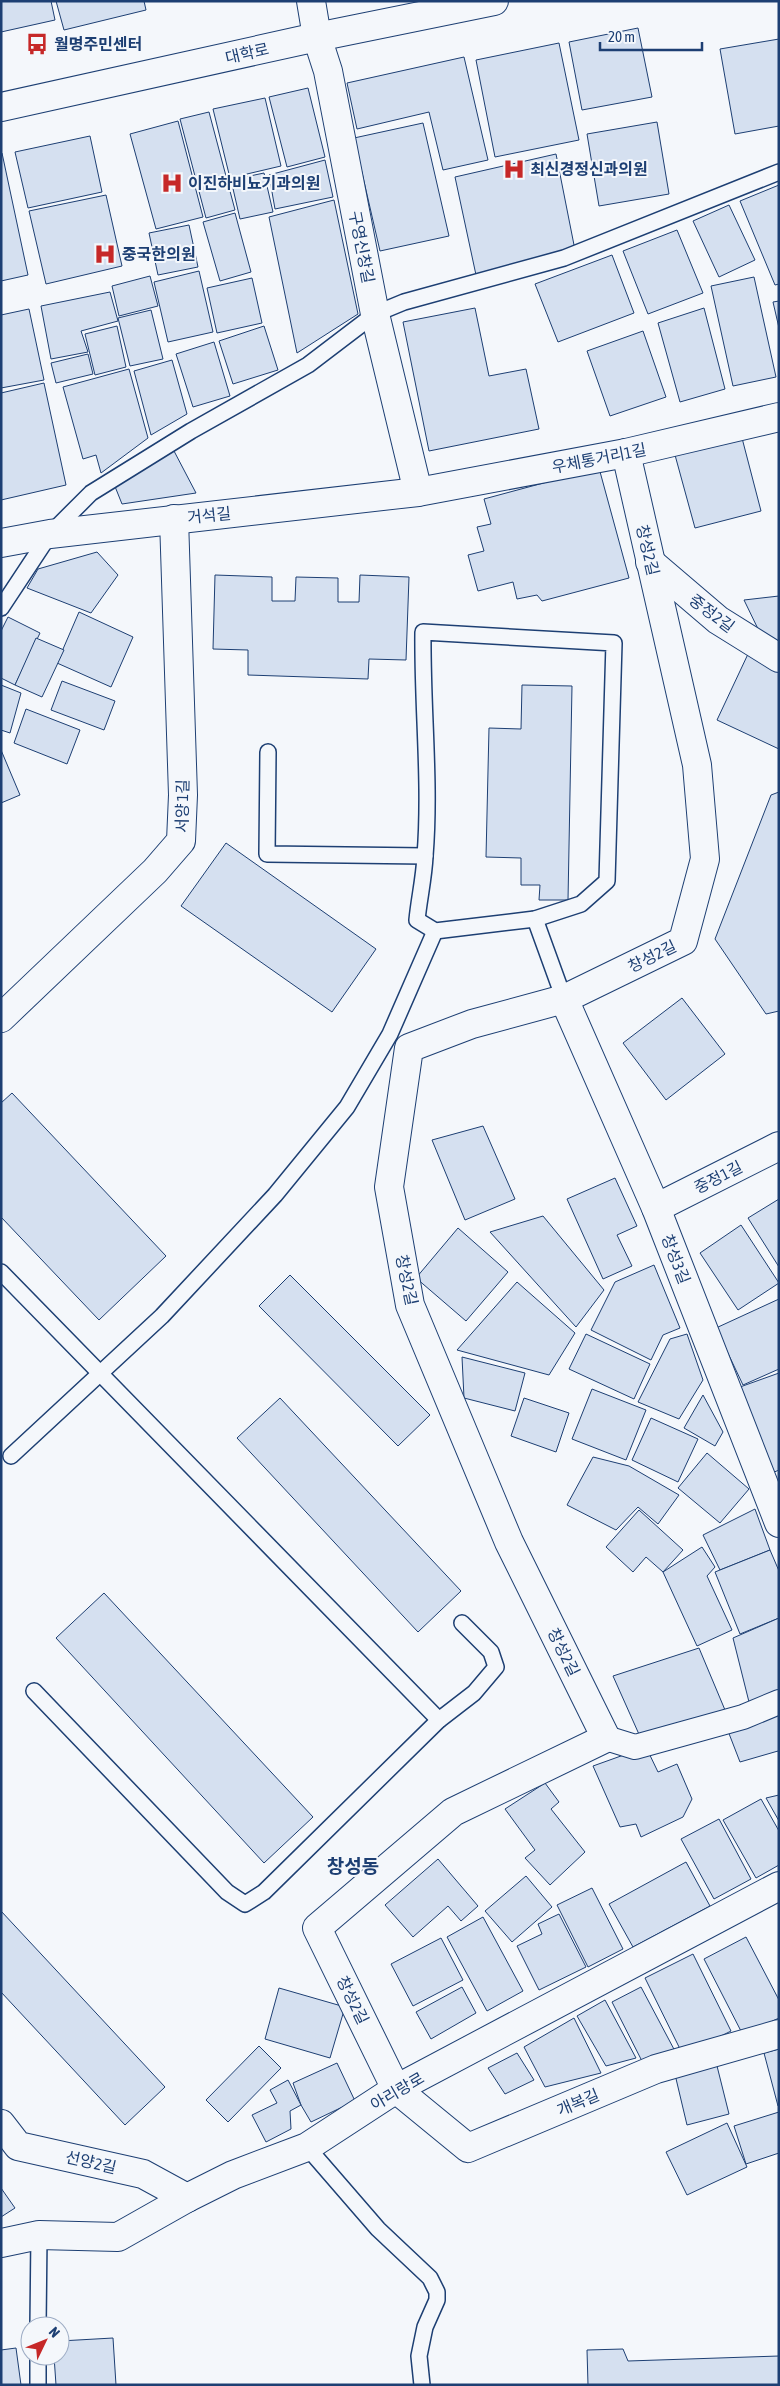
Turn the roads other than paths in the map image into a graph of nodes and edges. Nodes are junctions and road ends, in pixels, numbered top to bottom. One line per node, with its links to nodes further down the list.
1 (311, 1): 3 (street, 구영신창길)
2 (494, 1): 3 (street, 대학로)
3 (318, 37): 4 (street, 대학로); 6 (street, 구영신창길)
4 (1, 107)
5 (779, 172): 6 (lane)
6 (375, 314): 9 (street, 구영신창길); 11 (lane)
7 (779, 417): 8 (street, 우체통거리1길)
8 (626, 453): 9 (street, 우체통거리1길); 13 (street, 창성2길)
9 (418, 492): 10 (street, 거석길)
10 (174, 519): 11 (street, 거석길); 21 (street, 서양 1길)
11 (50, 534): 12 (street, 거석길); 14 (lane)
12 (1, 543)
13 (650, 562): 15 (street, 중정2길); 20 (street, 창성2길)
14 (1, 608)
15 (779, 658)
16 (268, 752): 17 (lane)
17 (426, 856): 18 (lane); 19 (lane)
18 (535, 919): 19 (lane); 20 (lane)
19 (435, 931): 25 (lane)
20 (564, 999): 23 (street, 창성3길); 32 (street, 창성2길)
21 (1, 1018)
22 (779, 1146): 23 (street, 중정1길)
23 (656, 1208): 27 (street, 창성3길)
24 (1, 1272): 25 (lane)
25 (100, 1374): 26 (lane); 31 (lane)
26 (11, 1456)
27 (779, 1523)
28 (462, 1623): 31 (lane)
29 (34, 1691): 31 (lane)
30 (779, 1702): 32 (street)
31 (439, 1720)
32 (606, 1738): 35 (street, 창성2길)
33 (779, 1886): 35 (street, 아리랑로)
34 (779, 2034): 35 (street, 개복길)
35 (396, 2089): 37 (street, 아리랑로)
36 (1, 2124): 38 (street, 선양2길)
37 (308, 2147): 38 (street, 아리랑로); 44 (lane)
38 (187, 2198): 39 (street, 아리랑로)
39 (39, 2235): 40 (street, 아리랑로); 41 (lane)
40 (1, 2243)
41 (38, 2316)
42 (38, 2366): 43 (lane)
43 (38, 2385)
44 (422, 2385)

